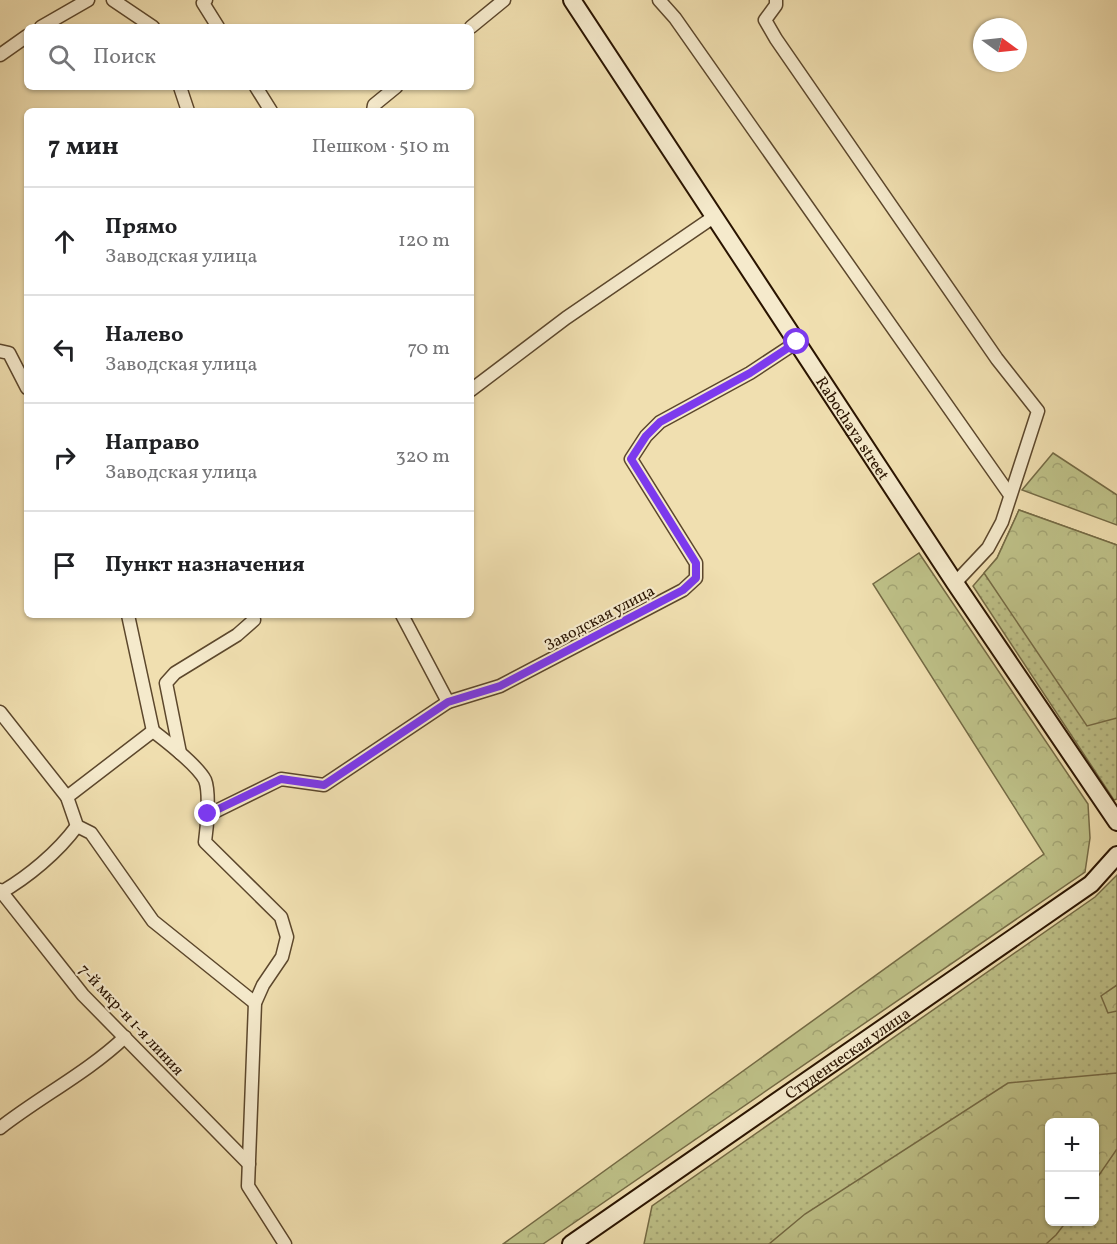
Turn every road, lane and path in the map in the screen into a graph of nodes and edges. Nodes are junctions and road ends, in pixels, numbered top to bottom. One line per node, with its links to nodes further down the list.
1 (88, 0): 8 (street)
2 (113, 0): 9 (street)
3 (206, 0): 10 (street)
4 (504, 0): 11 (street)
5 (573, 0): 20 (street, Rabochaya street)
6 (659, 0): 25 (street)
7 (776, 0): 25 (street)
8 (46, 24)
9 (149, 24)
10 (216, 24)
11 (474, 25)
12 (24, 38): 13 (street)
13 (0, 55)
14 (181, 90): 17 (street)
15 (258, 90): 18 (street)
16 (392, 90): 19 (street)
17 (187, 108)
18 (269, 108)
19 (374, 108)
20 (715, 216): 21 (street, Rabochaya street); 24 (street)
21 (797, 342): 26 (street, Rabochaya street); 30 (street, Заводская улица)
22 (0, 351): 23 (street)
23 (24, 382)
24 (474, 388)
25 (1010, 495): 26 (street)
26 (955, 583): 36 (street, Rabochaya street)
27 (129, 618): 32 (street)
28 (254, 618): 33 (street)
29 (404, 618): 30 (street)
30 (448, 702): 35 (street, Заводская улица)
31 (0, 712): 34 (street)
32 (153, 731): 33 (street); 34 (street)
33 (180, 753): 35 (street)
34 (68, 797): 37 (street)
35 (208, 814): 40 (street)
36 (1117, 822)
37 (77, 826): 39 (street); 40 (street)
38 (1117, 855): 45 (street, Студенческая улица)
39 (1, 892): 41 (street, 7-й мкр-н 1-я линия)
40 (255, 1003): 43 (street)
41 (124, 1037): 42 (street); 43 (street, 7-й мкр-н 1-я линия)
42 (0, 1128)
43 (249, 1164): 44 (street)
44 (285, 1244)
45 (571, 1244)

